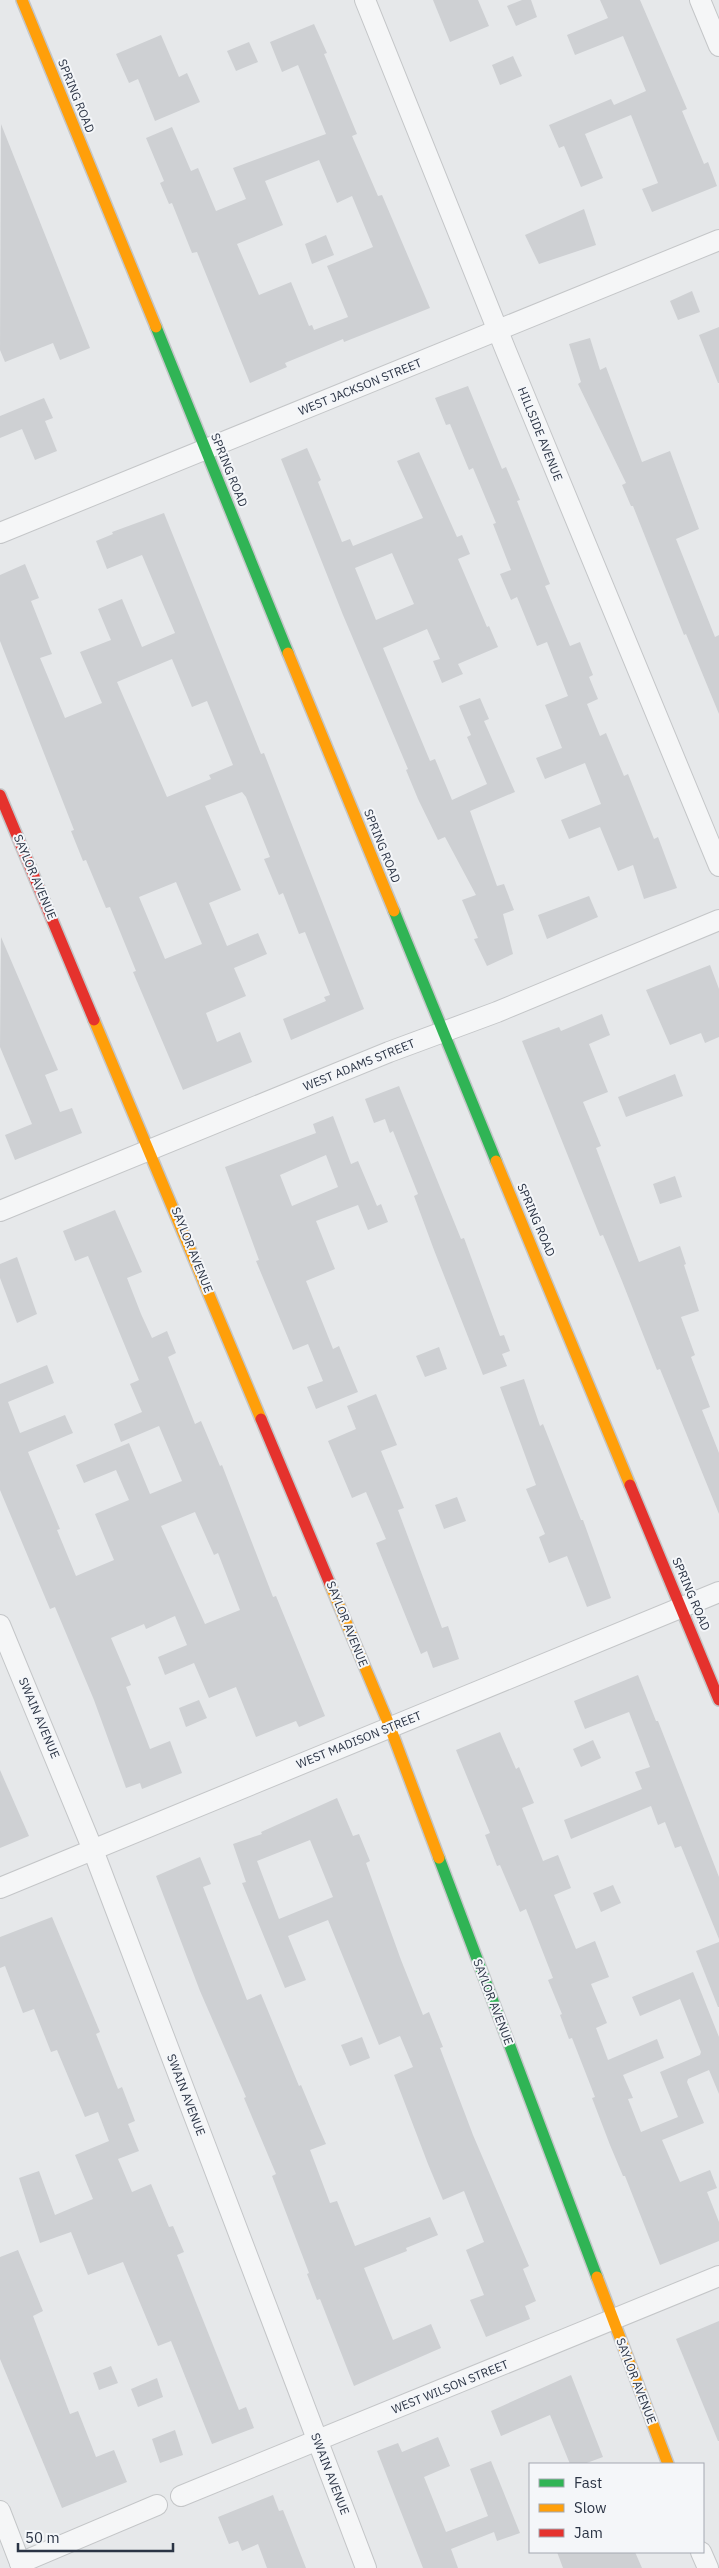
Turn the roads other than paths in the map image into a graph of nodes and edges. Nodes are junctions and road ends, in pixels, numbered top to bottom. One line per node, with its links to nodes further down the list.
1 (22, 0): 7 (street, SPRING ROAD)
2 (365, 0): 6 (street, HILLSIDE AVENUE)
3 (700, 0): 4 (street)
4 (719, 46)
5 (719, 240): 6 (street, WEST JACKSON STREET)
6 (498, 332): 7 (street, WEST JACKSON STREET); 10 (street, HILLSIDE AVENUE)
7 (206, 448): 8 (street, WEST JACKSON STREET); 12 (street, SPRING ROAD)
8 (0, 533)
9 (0, 795): 13 (street, SAYLOR AVENUE)
10 (719, 866)
11 (719, 920): 12 (street, WEST ADAMS STREET)
12 (443, 1032): 13 (street, WEST ADAMS STREET); 16 (street, SPRING ROAD)
13 (150, 1150): 14 (street, WEST ADAMS STREET); 19 (street, SAYLOR AVENUE)
14 (0, 1211)
15 (719, 1592): 16 (street, WEST MADISON STREET)
16 (681, 1607): 18 (street, SPRING ROAD); 19 (street, WEST MADISON STREET)
17 (0, 1626): 20 (street, SWAIN AVENUE)
18 (719, 1700)
19 (390, 1727): 20 (street, WEST MADISON STREET); 23 (street, SAYLOR AVENUE)
20 (93, 1850): 21 (street, WEST MADISON STREET); 24 (street, SWAIN AVENUE)
21 (0, 1888)
22 (719, 2276): 23 (street, WEST WILSON STREET)
23 (613, 2320): 24 (street, WEST WILSON STREET); 25 (street, SAYLOR AVENUE)
24 (317, 2440): 26 (street, WEST WILSON STREET); 31 (street, SWAIN AVENUE)
25 (668, 2463)
26 (181, 2496)
27 (157, 2505): 30 (street)
28 (0, 2511): 30 (street)
29 (701, 2553): 32 (street)
30 (21, 2566)
31 (366, 2568)
32 (708, 2568)

